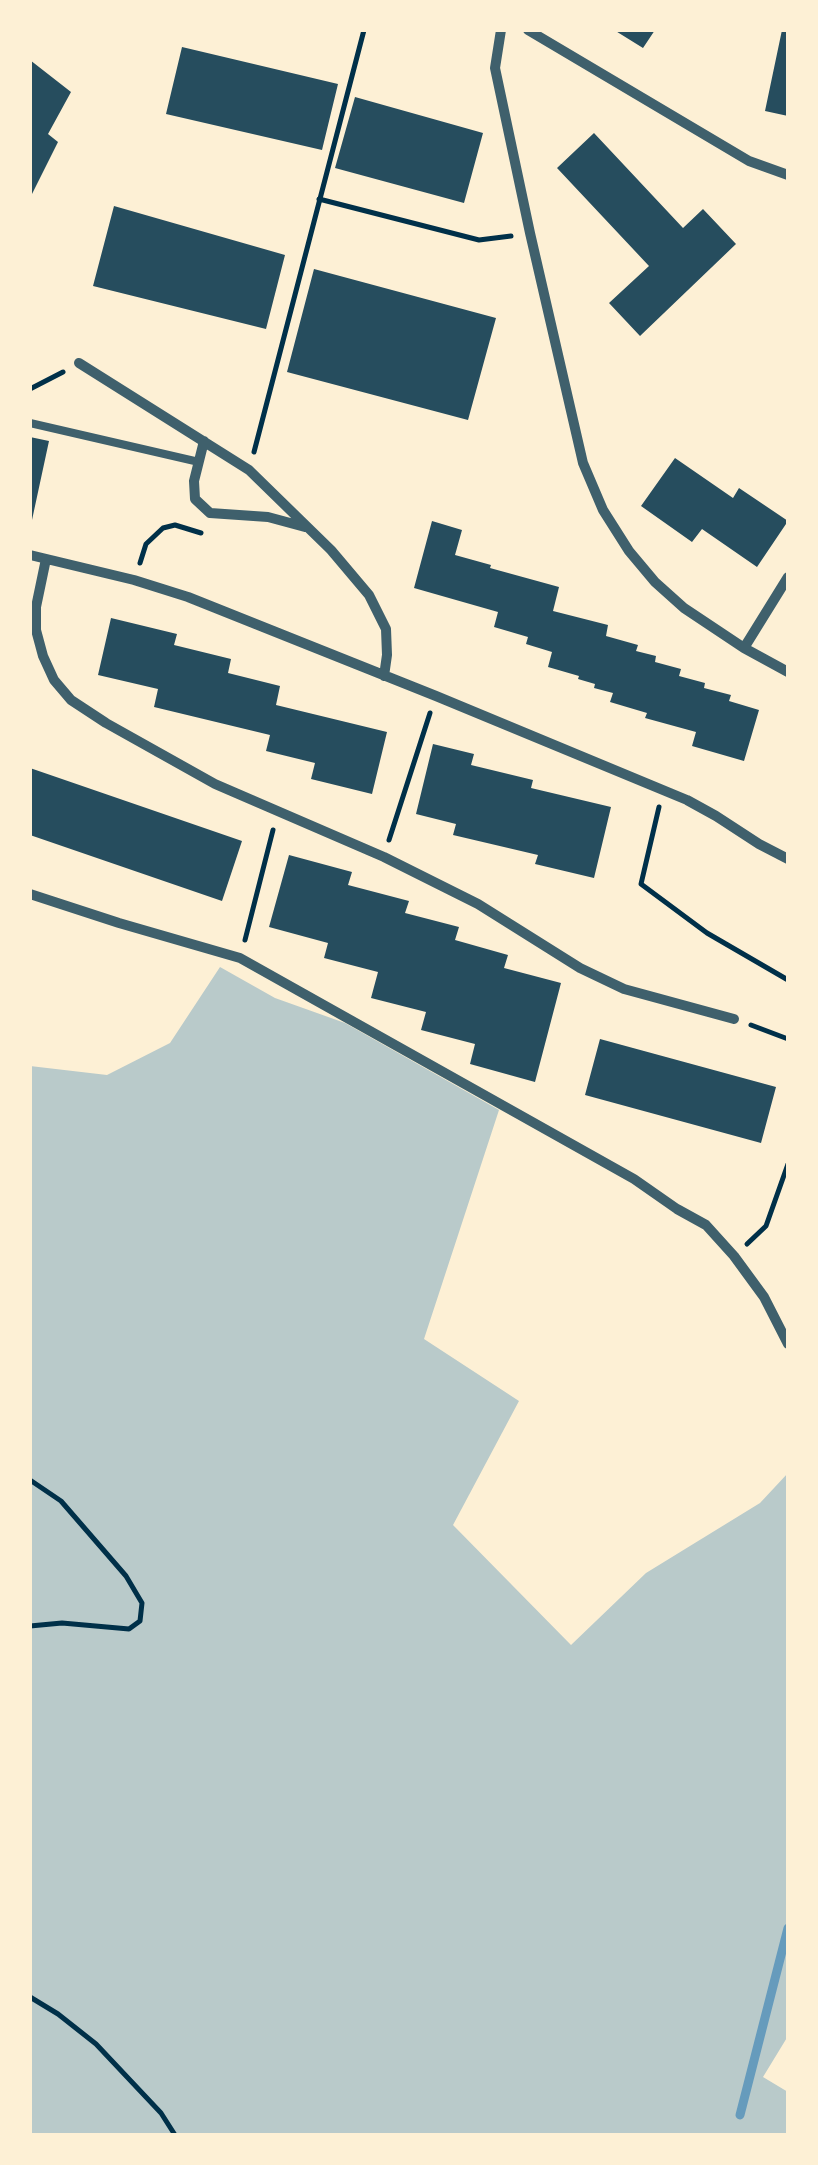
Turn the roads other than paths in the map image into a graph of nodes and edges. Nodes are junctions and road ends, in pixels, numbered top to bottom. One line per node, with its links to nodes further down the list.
1 (502, 30): 13 (street)
2 (528, 30): 3 (street)
3 (788, 175)
4 (79, 364): 6 (street)
5 (30, 423): 7 (lane)
6 (204, 441): 7 (street); 8 (street)
7 (198, 462): 8 (street)
8 (310, 529): 15 (street)
9 (30, 555): 10 (street)
10 (46, 559): 12 (street); 15 (street)
11 (788, 578): 13 (street)
12 (33, 606): 18 (street)
13 (744, 648): 14 (street)
14 (788, 672)
15 (384, 676): 16 (street)
16 (788, 859)
17 (30, 894): 19 (street)
18 (734, 1018)
19 (788, 1344)

